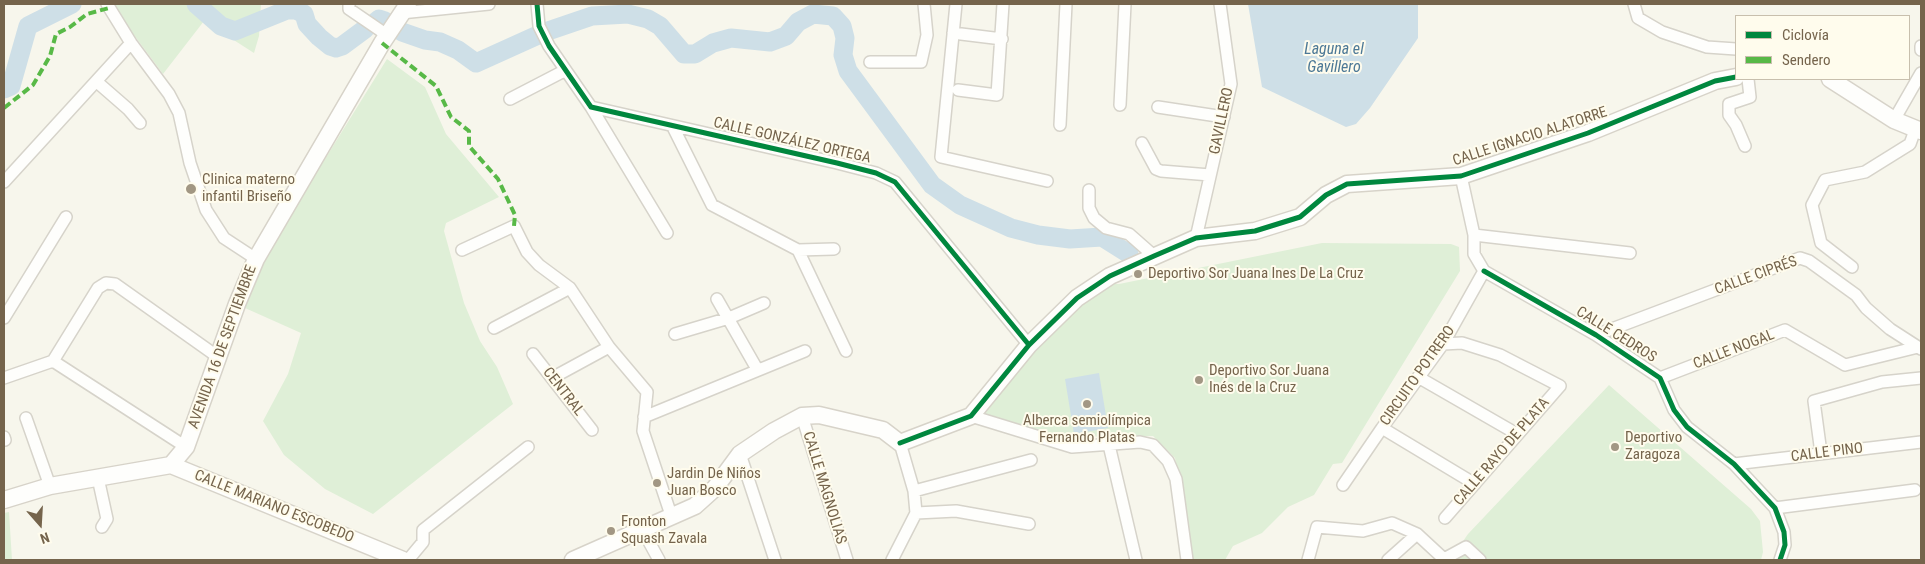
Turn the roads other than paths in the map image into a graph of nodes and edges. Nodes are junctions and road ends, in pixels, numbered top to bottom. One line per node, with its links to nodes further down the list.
1 (107, 4): 16 (street)
2 (349, 4): 14 (street)
3 (489, 4): 12 (street)
4 (536, 4): 21 (street)
5 (924, 4): 20 (street)
6 (956, 4): 13 (street)
7 (1003, 4): 15 (street)
8 (1066, 4): 35 (street)
9 (1125, 4): 29 (street)
10 (1220, 4): 32 (street, GAVILLERO)
11 (1634, 4): 18 (street)
12 (405, 8): 14 (street, AVENIDA 16 DE SEPTIEMBRE)
13 (953, 33): 15 (street); 43 (street)
14 (387, 35): 54 (street, AVENIDA 16 DE SEPTIEMBRE)
15 (1002, 39): 27 (street)
16 (131, 43): 26 (street); 54 (street)
17 (1921, 46): 19 (street)
18 (1735, 49)
19 (1921, 50)
20 (870, 62)
21 (564, 71): 28 (street); 30 (street)
22 (1921, 73): 33 (street)
23 (1735, 77): 41 (street, CALLE IGNACIO ALATORRE)
24 (1748, 80): 39 (street)
25 (1832, 80): 33 (street)
26 (97, 82): 34 (street); 42 (street)
27 (958, 90)
28 (510, 99)
29 (1120, 104)
30 (591, 107): 36 (street, CALLE GONZÁLEZ ORTEGA); 46 (street)
31 (1158, 107): 32 (street)
32 (1224, 117): 40 (street, GAVILLERO)
33 (1894, 120): 37 (street)
34 (140, 123)
35 (1060, 125)
36 (673, 127): 51 (street); 66 (street, CALLE GONZÁLEZ ORTEGA)
37 (1918, 130): 55 (street)
38 (1142, 143): 40 (street)
39 (1745, 146)
40 (1210, 175): 48 (street, GAVILLERO)
41 (1461, 176): 47 (street); 48 (street, CALLE IGNACIO ALATORRE)
42 (4, 182)
43 (1047, 182)
44 (1089, 190): 53 (street)
45 (66, 217): 60 (street)
46 (667, 233)
47 (1474, 235): 52 (street); 56 (street)
48 (1196, 238): 53 (street, CALLE IGNACIO ALATORRE)
49 (834, 249): 51 (street)
50 (462, 250): 57 (street)
51 (798, 250): 70 (street)
52 (1630, 253)
53 (1154, 256): 66 (street, CALLE IGNACIO ALATORRE)
54 (256, 259): 72 (street, AVENIDA 16 DE SEPTIEMBRE)
55 (1852, 267)
56 (1484, 271): 64 (street, CALLE CEDROS); 65 (street, CIRCUITO POTRERO)
57 (570, 288): 62 (street); 67 (street)
58 (717, 299): 61 (street)
59 (764, 302): 61 (street)
60 (4, 318)
61 (730, 318): 63 (street); 74 (street)
62 (494, 328)
63 (675, 334)
64 (1596, 335): 68 (street, CALLE CIPRÉS); 78 (street, CALLE CEDROS)
65 (1443, 344): 75 (street, CIRCUITO POTRERO); 86 (street, CALLE RAYO DE PLATA)
66 (1029, 346): 82 (street, CALLE IGNACIO ALATORRE)
67 (609, 347): 77 (street); 80 (street)
68 (1920, 348): 78 (street, CALLE NOGAL)
69 (804, 350): 74 (street)
70 (846, 351)
71 (534, 354): 77 (street, CENTRAL)
72 (218, 357): 73 (street); 91 (street, AVENIDA 16 DE SEPTIEMBRE)
73 (53, 361): 76 (street); 91 (street)
74 (757, 370): 80 (street)
75 (1418, 377): 84 (street, CIRCUITO POTRERO); 86 (street)
76 (4, 378)
77 (552, 378): 85 (street, CENTRAL)
78 (1660, 378): 95 (street, CALLE CEDROS)
79 (1921, 378): 92 (street)
80 (644, 416): 106 (street)
81 (802, 416): 88 (street); 93 (street); 119 (street, CALLE MAGNOLIAS)
82 (972, 416): 88 (street); 89 (street)
83 (26, 418): 99 (street)
84 (1382, 428): 98 (street); 100 (street, CIRCUITO POTRERO)
85 (592, 430)
86 (1516, 434): 98 (street, CALLE RAYO DE PLATA)
87 (1921, 442): 92 (street, CALLE PINO)
88 (900, 443): 102 (street)
89 (1109, 445): 121 (street); 122 (street)
90 (528, 447): 115 (street)
91 (186, 448): 96 (street, AVENIDA 16 DE SEPTIEMBRE)
92 (1821, 453): 95 (street, CALLE PINO)
93 (740, 454): 106 (street); 118 (street)
94 (1031, 460): 102 (street)
95 (1734, 464): 104 (street, CALLE CEDROS)
96 (171, 465): 97 (street); 112 (street, CALLE MARIANO ESCOBEDO)
97 (98, 478): 99 (street); 109 (street)
98 (1475, 484): 107 (street, CALLE RAYO DE PLATA)
99 (50, 486): 103 (street)
100 (1343, 486)
101 (1915, 490): 104 (street)
102 (914, 492): 105 (street)
103 (4, 500)
104 (1775, 508): 126 (street)
105 (916, 513): 108 (street); 120 (street)
106 (672, 518): 110 (street)
107 (1445, 518)
108 (1029, 524)
109 (102, 527)
110 (642, 530): 116 (street); 117 (street)
111 (1417, 534): 113 (street); 123 (street); 124 (street)
112 (378, 556): 114 (street, CALLE MARIANO ESCOBEDO)
113 (1444, 559): 125 (street)
114 (403, 560)
115 (408, 560)
116 (573, 560)
117 (659, 560)
118 (775, 560)
119 (846, 560)
120 (892, 560)
121 (1136, 560)
122 (1187, 560)
123 (1308, 560)
124 (1388, 560)
125 (1480, 560)
126 (1780, 560)

